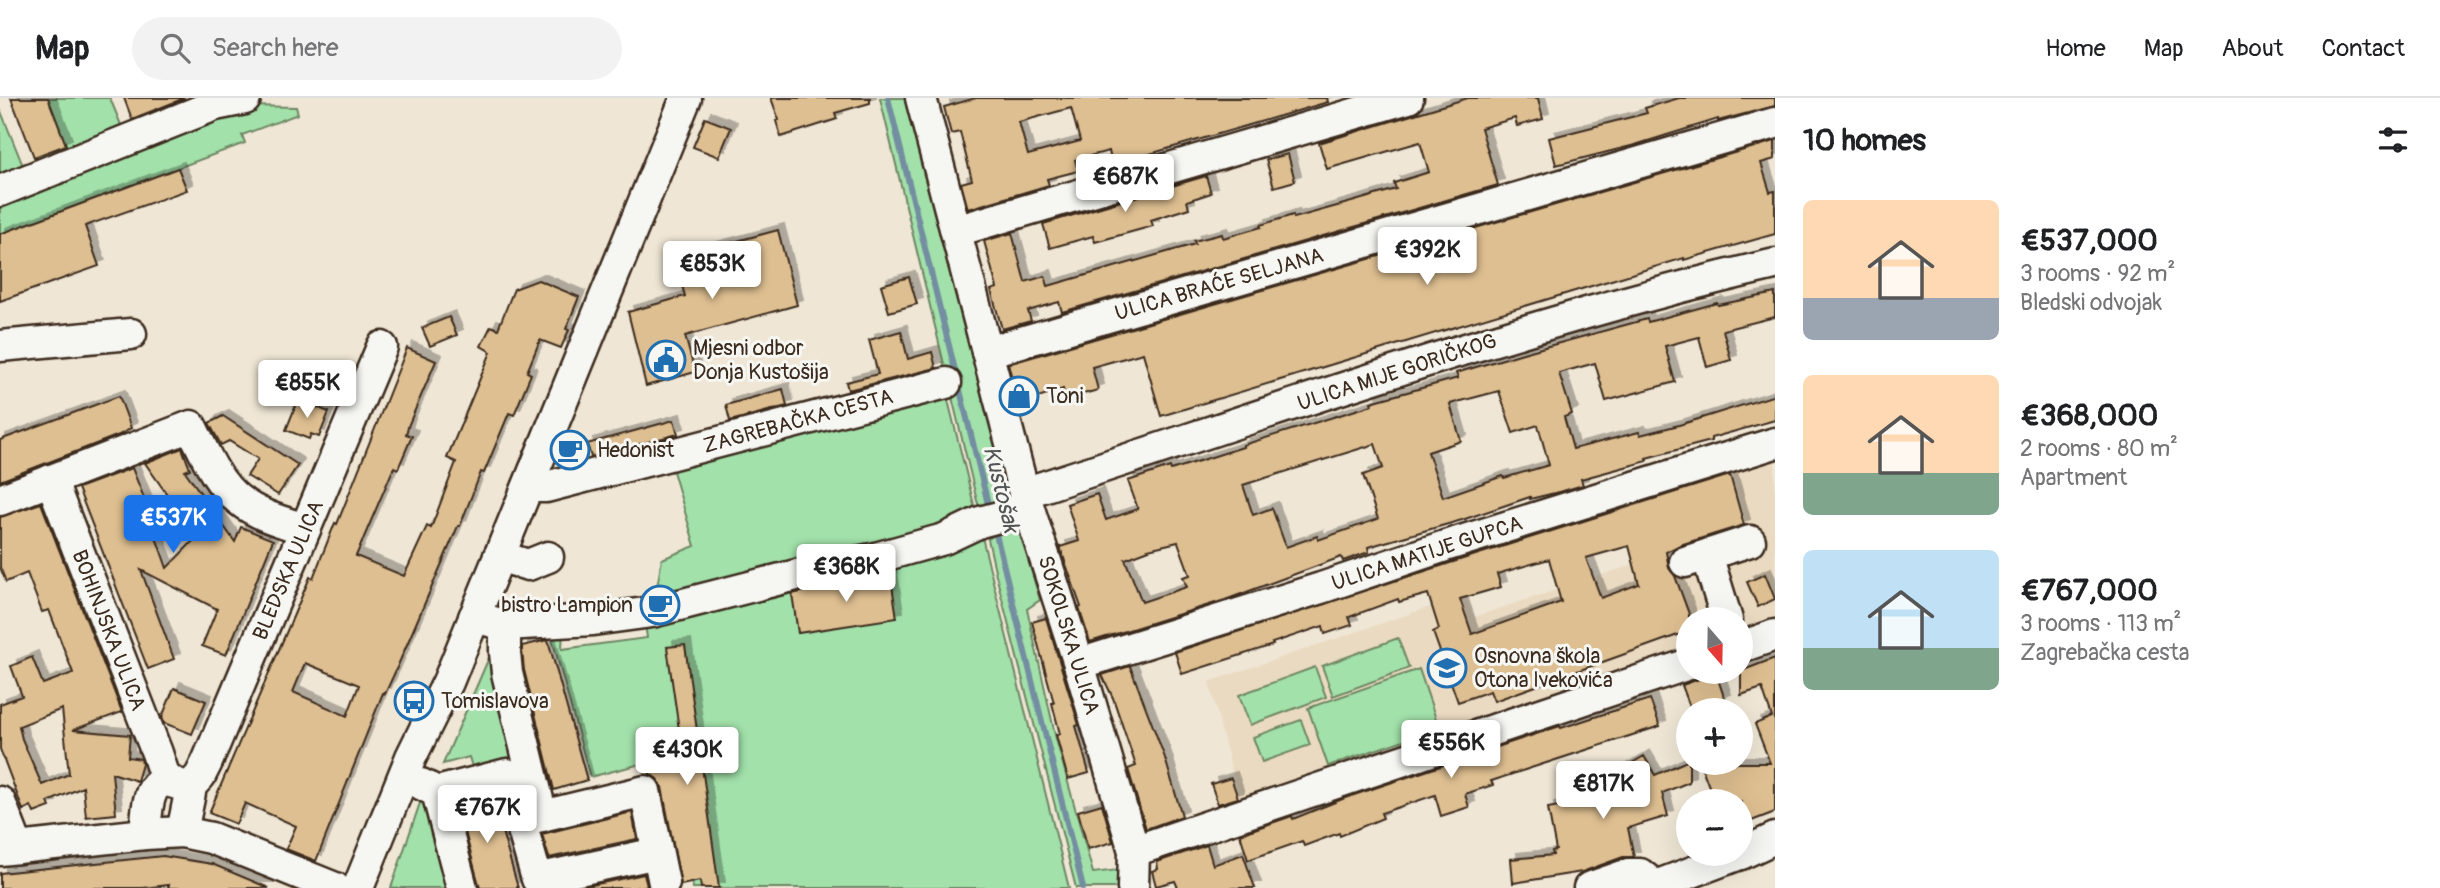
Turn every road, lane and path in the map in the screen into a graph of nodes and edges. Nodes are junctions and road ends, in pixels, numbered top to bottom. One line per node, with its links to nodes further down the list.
1 (686, 98): 16 (street)
2 (921, 98): 7 (street, SOKOLSKA ULICA)
3 (1408, 98): 7 (street)
4 (245, 99): 6 (street)
5 (1775, 123): 12 (street, ULICA BRAĆE SELJANA)
6 (0, 191)
7 (956, 231): 12 (street, SOKOLSKA ULICA)
8 (1775, 264): 18 (street, ULICA MIJE GORIČKOG)
9 (131, 334): 10 (street)
10 (0, 346)
11 (382, 346): 19 (street, BLEDSKA ULICA)
12 (987, 352): 18 (street, SOKOLSKA ULICA)
13 (946, 383): 16 (street, ZAGREBAČKA CESTA)
14 (1775, 443): 28 (street, ULICA MATIJE GUPCA)
15 (51, 480): 17 (street); 19 (street); 31 (street, BOHINJSKA ULICA)
16 (528, 487): 21 (street)
17 (0, 500)
18 (1010, 510): 25 (street, ULICA MIJE GORIČKOG); 28 (street, SOKOLSKA ULICA)
19 (305, 529): 31 (street, BLEDSKA ULICA)
20 (1750, 541): 23 (street)
21 (499, 556): 22 (street); 24 (street)
22 (548, 557)
23 (1720, 607)
24 (474, 617): 25 (street, ULICA MIJE GORIČKOG); 30 (street)
25 (505, 625): 34 (street)
26 (1775, 635): 27 (street)
27 (1754, 642)
28 (1079, 664): 40 (street, SOKOLSKA ULICA)
29 (1676, 668): 40 (street)
30 (411, 757): 32 (street); 46 (street)
31 (177, 785): 35 (street); 36 (street, BLEDSKA ULICA)
32 (437, 792): 34 (street); 47 (street)
33 (0, 802): 39 (street)
34 (531, 818): 41 (street); 41 (street)
35 (182, 832): 36 (street); 45 (street)
36 (145, 834): 39 (street)
37 (1775, 838): 38 (street)
38 (1753, 848)
39 (9, 849)
40 (1133, 851): 48 (street, SOKOLSKA ULICA)
41 (657, 853): 43 (street)
42 (1709, 866): 44 (street)
43 (664, 883)
44 (1652, 887): 49 (street)
45 (335, 888)
46 (358, 888)
47 (462, 888)
48 (1133, 888)
49 (1589, 888)

